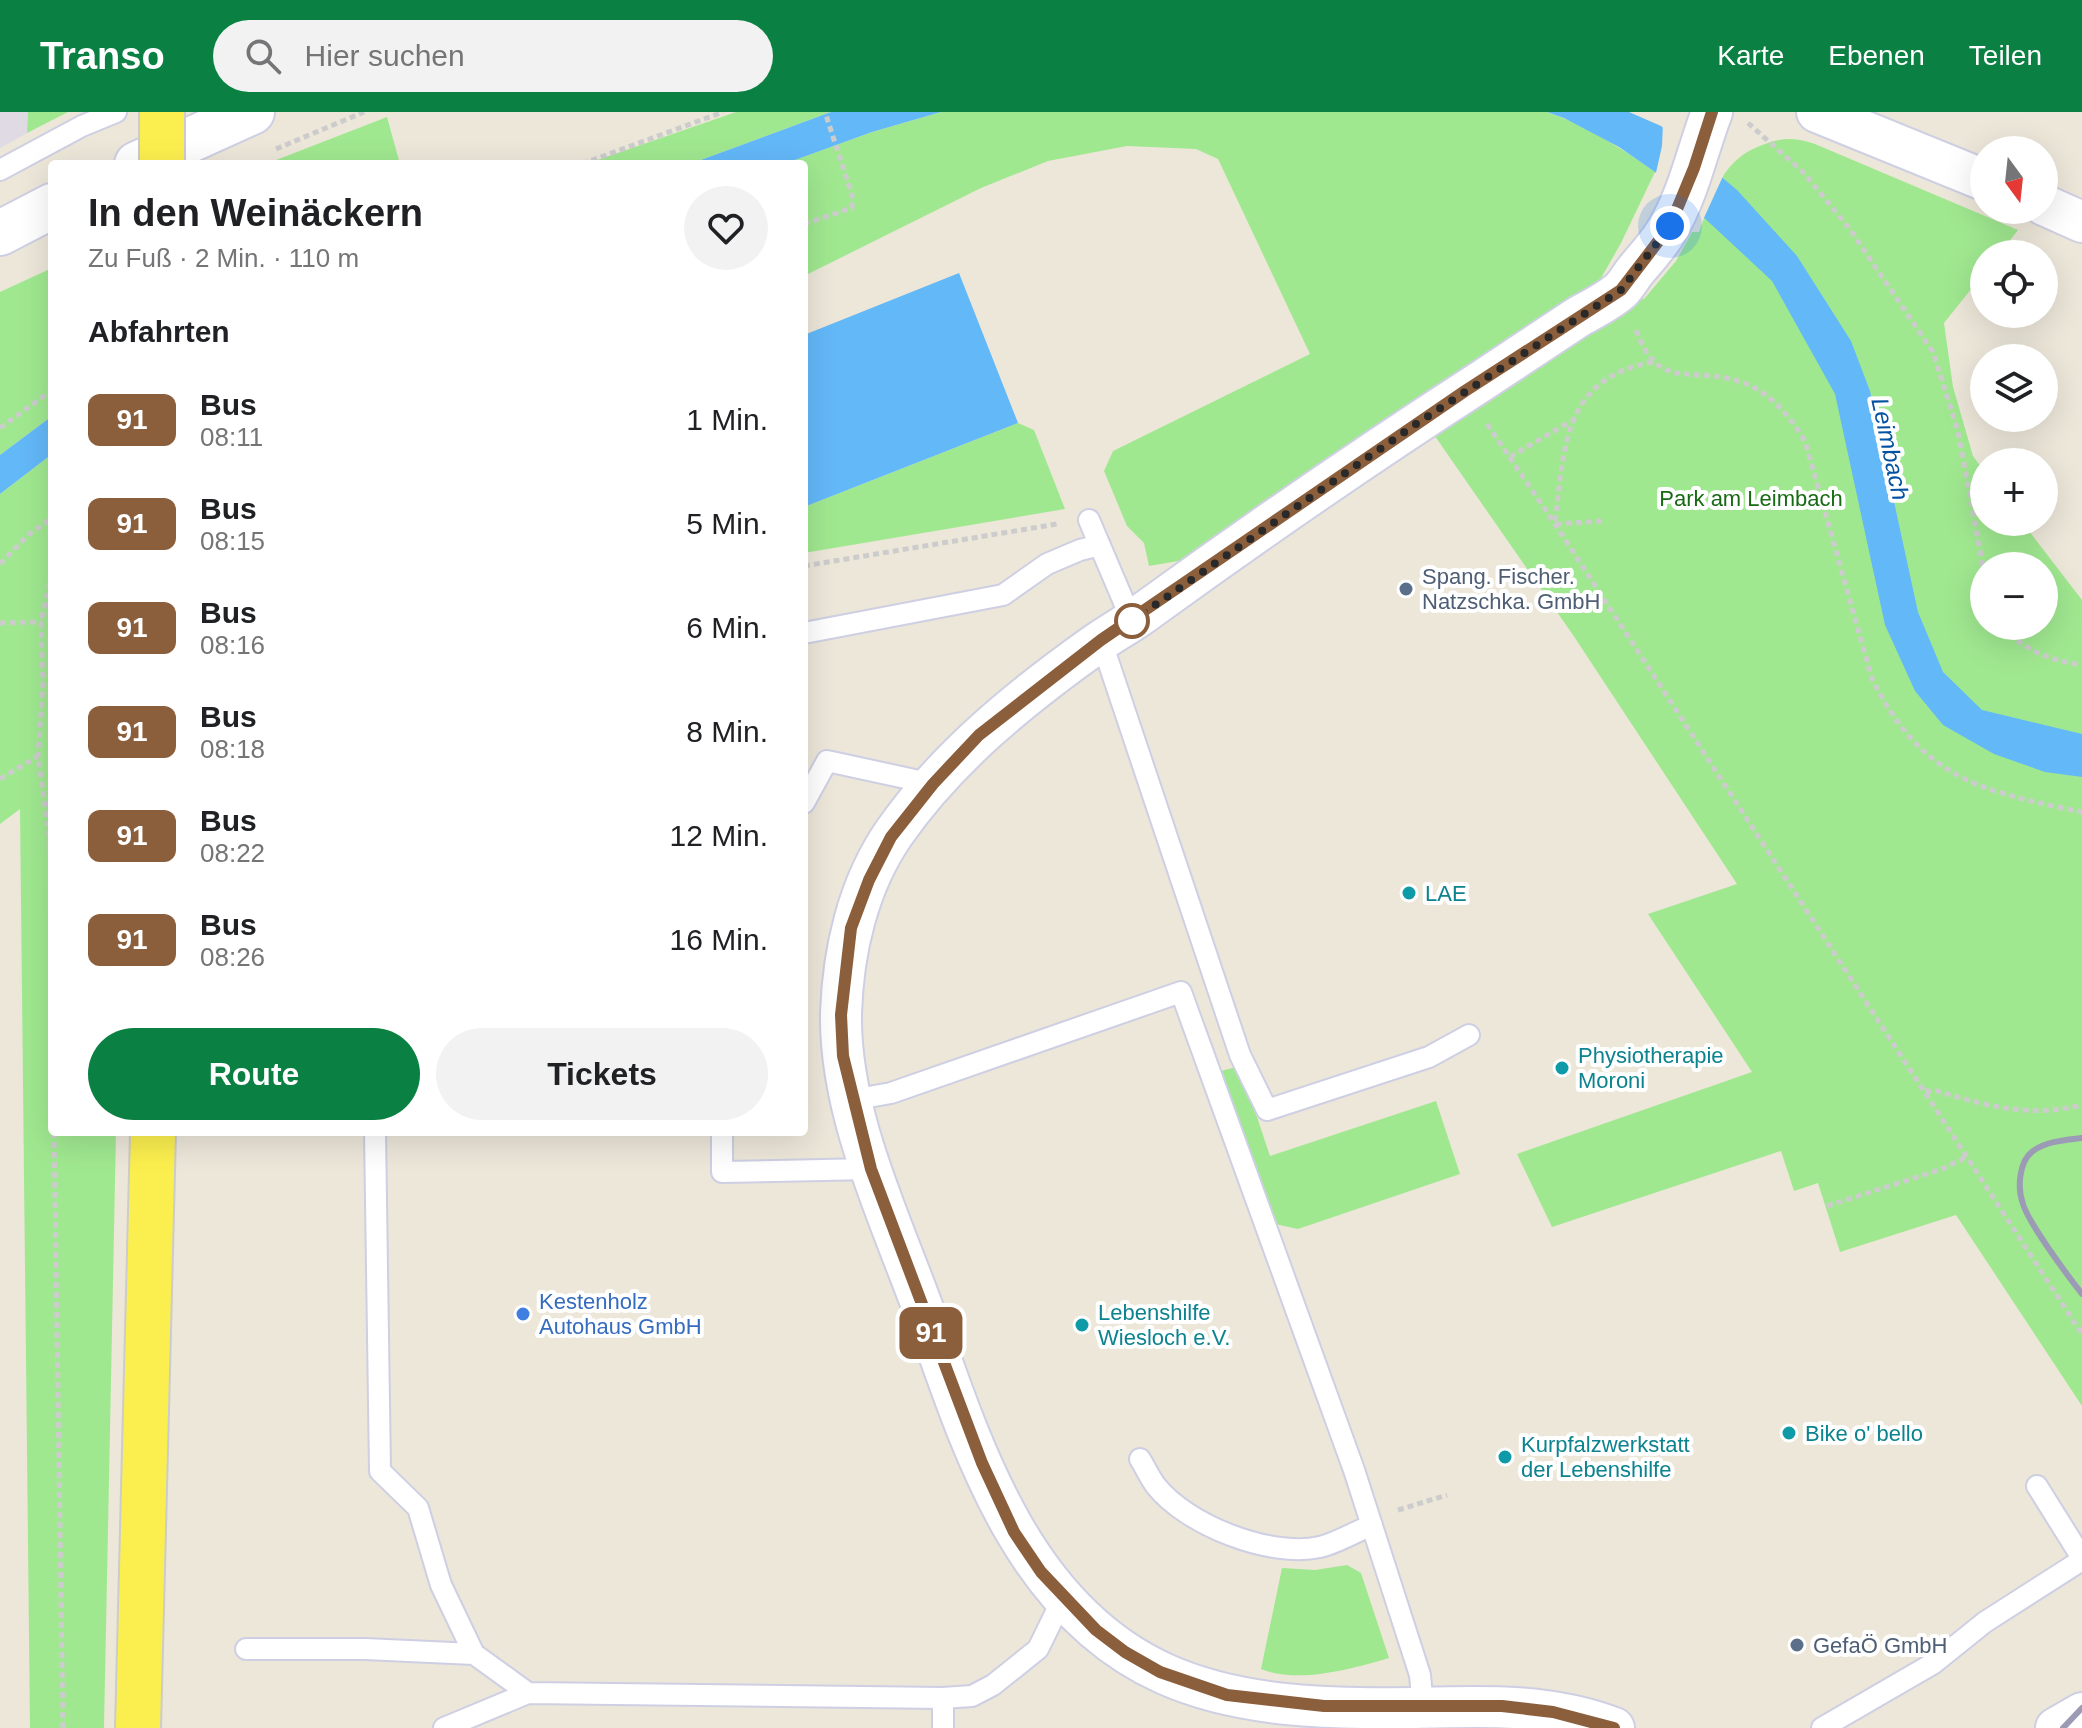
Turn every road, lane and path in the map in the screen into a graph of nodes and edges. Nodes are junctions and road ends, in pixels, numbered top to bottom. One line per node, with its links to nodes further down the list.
1 (116, 112): 13 (lane)
2 (162, 112): 11 (main road, bridge)
3 (252, 112): 10 (street)
4 (364, 112): 9 (path)
5 (723, 112): 12 (path)
6 (825, 112): 18 (path)
7 (1817, 112): 14 (street)
8 (1723, 117): 28 (path); 34 (street)
9 (270, 152)
10 (146, 160)
11 (162, 160)
12 (593, 160)
13 (0, 170)
14 (1970, 174)
15 (48, 208): 19 (street)
16 (2058, 211): 17 (street)
17 (2082, 222)
18 (808, 223)
19 (0, 233)
20 (48, 393): 22 (path)
21 (1571, 421): 26 (path); 26 (path); 42 (path)
22 (0, 428)
23 (1089, 520): 27 (lane); 30 (path)
24 (48, 521): 29 (path)
25 (1602, 521): 26 (path)
26 (1555, 524): 45 (path)
27 (1100, 545): 34 (lane); 35 (lane)
28 (1980, 552)
29 (0, 564)
30 (808, 565)
31 (48, 591): 32 (path)
32 (41, 622): 33 (path); 38 (path)
33 (0, 623)
34 (1117, 630): 40 (street); 44 (lane)
35 (808, 632)
36 (2016, 640): 37 (path)
37 (2082, 665)
38 (38, 756): 39 (path); 43 (path)
39 (0, 779)
40 (933, 784): 41 (lane); 46 (street)
41 (808, 796)
42 (2082, 812)
43 (48, 828)
44 (1469, 1035)
45 (1924, 1091): 47 (path); 52 (path)
46 (852, 1100): 53 (street); 59 (lane)
47 (2082, 1105)
48 (54, 1136): 69 (path)
49 (153, 1136): 70 (main road)
50 (375, 1136): 63 (lane)
51 (722, 1136): 53 (lane)
52 (1968, 1156): 54 (path); 55 (path)
53 (871, 1169): 61 (street)
54 (1827, 1206)
55 (2082, 1334)
56 (1140, 1459): 59 (lane)
57 (2037, 1486): 60 (lane)
58 (1447, 1495): 59 (path)
59 (1370, 1522): 66 (lane)
60 (2082, 1559): 73 (lane)
61 (1063, 1598): 65 (lane); 66 (street)
62 (246, 1649): 63 (lane)
63 (474, 1654): 64 (lane)
64 (528, 1693): 65 (lane); 71 (lane)
65 (943, 1698): 72 (lane)
66 (1423, 1707): 68 (street)
67 (2082, 1713): 74 (street)
68 (1603, 1726)
69 (63, 1728)
70 (138, 1728)
71 (444, 1728)
72 (943, 1728)
73 (1822, 1728)
74 (2056, 1728)

